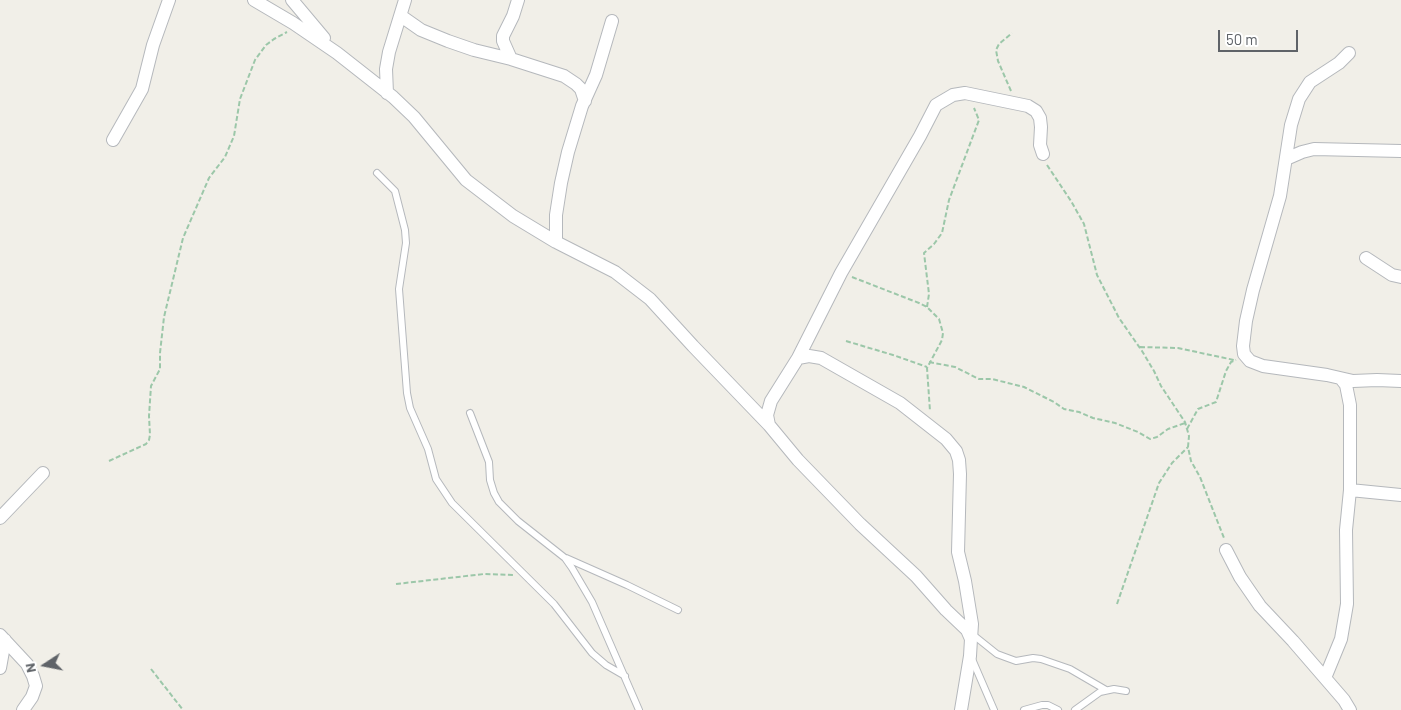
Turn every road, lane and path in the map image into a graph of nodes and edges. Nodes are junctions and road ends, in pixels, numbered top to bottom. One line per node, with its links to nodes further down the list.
1 (169, 0): 18 (street)
2 (254, 0): 8 (street)
3 (405, 0): 6 (street)
4 (518, 0): 12 (street)
5 (295, 2): 11 (street)
6 (401, 16): 12 (street); 13 (street)
7 (612, 21): 15 (street)
8 (298, 27): 11 (street); 46 (path)
9 (1012, 33): 16 (path)
10 (1349, 52): 17 (street)
11 (337, 53): 13 (street)
12 (511, 59): 15 (street)
13 (387, 92): 24 (street)
14 (965, 93): 16 (street); 26 (street); 28 (path)
15 (585, 101): 24 (street)
16 (1018, 104): 21 (street)
17 (1291, 132): 19 (street); 22 (street)
18 (113, 140)
19 (1308, 151): 20 (street); 22 (street)
20 (1401, 151)
21 (1043, 154): 31 (path)
22 (1286, 159): 34 (street)
23 (377, 173): 53 (lane)
24 (556, 242): 42 (street)
25 (1366, 258): 27 (street)
26 (842, 273): 28 (path); 30 (street)
27 (1401, 277)
28 (927, 307): 36 (path)
29 (846, 340): 37 (path)
30 (804, 346): 32 (street); 33 (street)
31 (1139, 347): 35 (path); 41 (path)
32 (816, 356): 33 (street); 44 (street)
33 (798, 358): 42 (street)
34 (1248, 359): 35 (path); 38 (street)
35 (1234, 360): 43 (path)
36 (929, 362): 37 (path); 41 (path)
37 (927, 368): 44 (path)
38 (1342, 380): 39 (street); 48 (street)
39 (1401, 381)
40 (470, 413): 52 (lane)
41 (1185, 423): 43 (path)
42 (769, 425): 57 (street)
43 (1187, 429): 45 (path)
44 (936, 430): 57 (street)
45 (1188, 447): 51 (path); 55 (path)
46 (109, 461)
47 (43, 473): 50 (street)
48 (1350, 490): 49 (street); 63 (street)
49 (1401, 495)
50 (0, 518)
51 (1226, 550): 63 (street)
52 (565, 558): 56 (lane); 62 (lane)
53 (526, 576): 54 (path); 62 (lane)
54 (396, 584)
55 (1117, 604)
56 (678, 610)
57 (971, 636): 59 (street); 64 (lane)
58 (2, 637): 60 (street); 66 (street)
59 (970, 656): 69 (street); 70 (lane)
60 (0, 668)
61 (151, 669): 67 (path)
62 (625, 676): 68 (lane)
63 (1325, 678): 74 (street)
64 (1106, 690): 65 (lane); 73 (lane)
65 (1126, 691)
66 (23, 710)
67 (184, 710)
68 (639, 710)
69 (961, 710)
70 (994, 710)
71 (1024, 710): 72 (lane)
72 (1058, 710)
73 (1075, 710)
74 (1350, 710)

